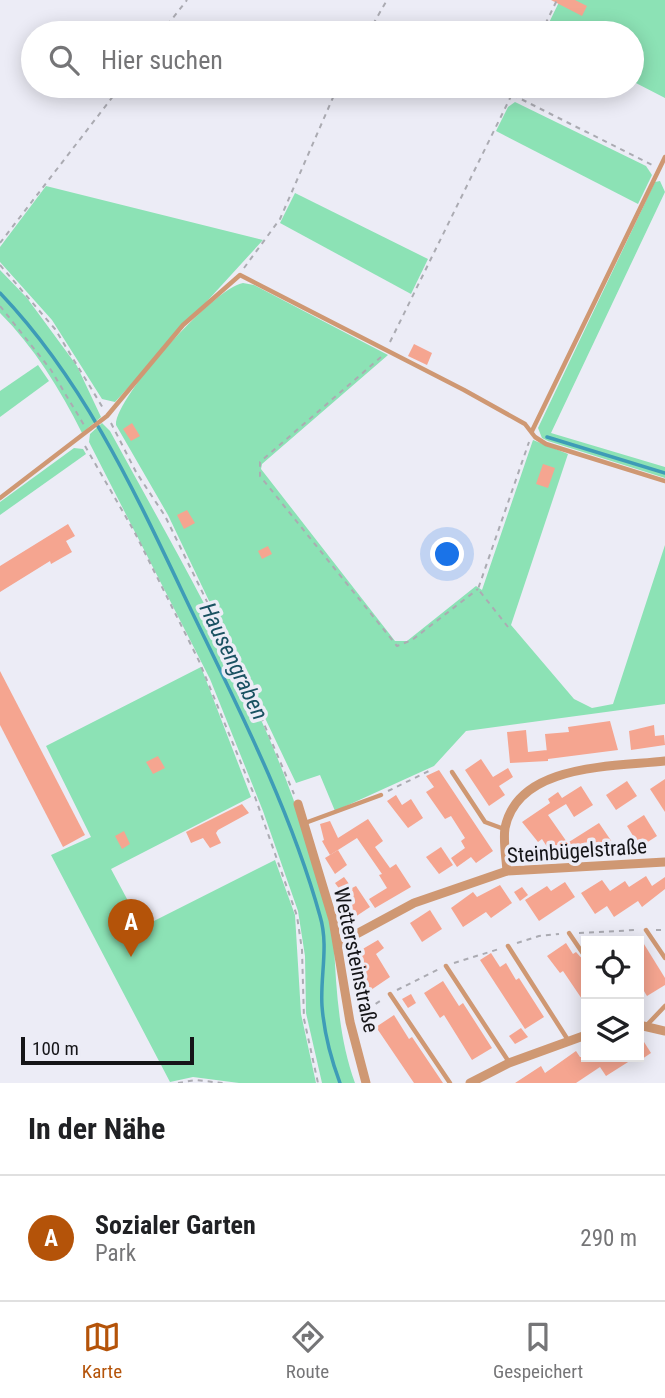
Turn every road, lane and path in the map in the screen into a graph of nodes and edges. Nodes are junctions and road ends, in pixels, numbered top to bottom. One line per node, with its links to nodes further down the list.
1 (187, 0): 4 (path)
2 (387, 0): 5 (path)
3 (557, 0): 6 (path)
4 (171, 21)
5 (375, 21)
6 (547, 21)
7 (112, 98): 13 (path)
8 (333, 98): 15 (path)
9 (511, 98): 17 (path)
10 (518, 98): 12 (path)
11 (665, 157): 12 (lane)
12 (660, 169): 20 (lane)
13 (0, 243)
14 (0, 265): 18 (path)
15 (240, 275): 17 (lane); 18 (lane)
16 (0, 306): 19 (path)
17 (386, 351): 20 (lane); 24 (path)
18 (107, 416): 19 (lane); 30 (path)
19 (91, 430): 21 (lane)
20 (533, 431): 22 (lane); 24 (path)
21 (81, 439): 23 (lane); 54 (path)
22 (665, 481)
23 (0, 498)
24 (478, 589): 25 (path)
25 (509, 627)
26 (665, 761): 32 (street)
27 (430, 770): 29 (path)
28 (452, 772): 32 (lane)
29 (381, 794): 31 (lane)
30 (298, 804): 31 (street, Wettersteinstraße)
31 (304, 824): 37 (street, Wettersteinstraße)
32 (505, 829): 34 (street)
33 (665, 862): 34 (street, Steinbügelstraße)
34 (507, 871): 37 (street, Steinbügelstraße)
35 (646, 930): 36 (path); 40 (lane)
36 (569, 933): 38 (path); 39 (lane)
37 (338, 944): 44 (street, Wettersteinstraße)
38 (508, 946): 41 (path); 49 (lane)
39 (581, 951)
40 (665, 958)
41 (446, 966): 42 (path); 50 (lane)
42 (390, 994): 44 (path); 56 (lane)
43 (665, 1006): 45 (lane)
44 (350, 1022): 55 (street, Wettersteinstraße)
45 (644, 1024)
46 (644, 1026): 47 (street)
47 (665, 1031)
48 (581, 1037): 49 (street)
49 (569, 1041): 50 (street)
50 (509, 1063): 57 (street)
51 (195, 1082): 52 (path); 53 (path)
52 (178, 1083)
53 (223, 1083)
54 (318, 1083)
55 (366, 1083)
56 (450, 1083)
57 (470, 1083)

